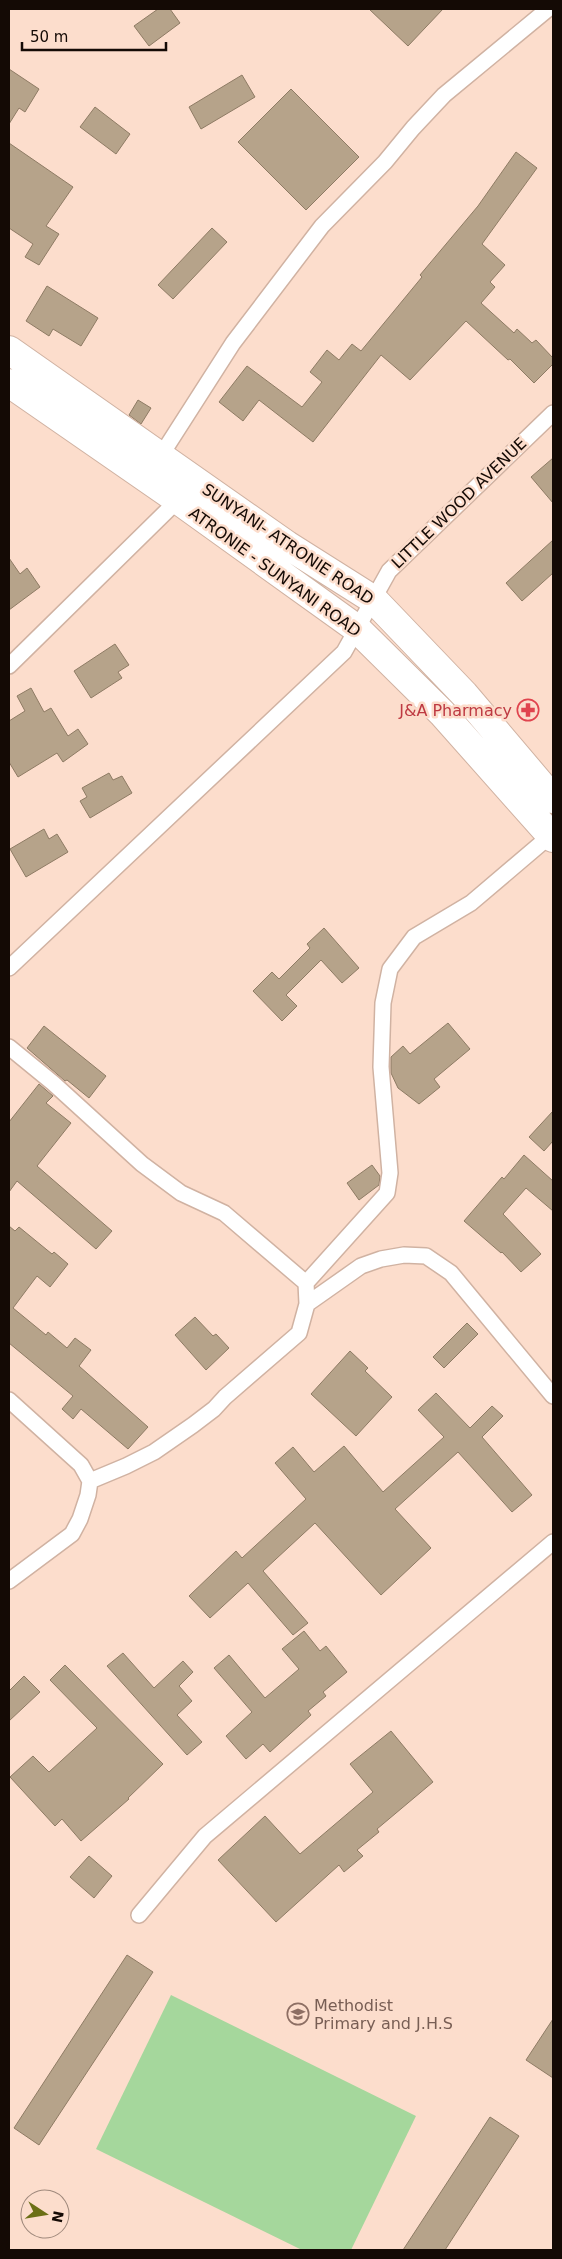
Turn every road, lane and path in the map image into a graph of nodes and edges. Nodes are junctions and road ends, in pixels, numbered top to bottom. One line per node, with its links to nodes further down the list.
1 (548, 9): 5 (street)
2 (9, 350): 5 (highway, SUNYANI- ATRONIE ROAD)
3 (9, 383): 6 (highway, ATRONIE - SUNYANI ROAD)
4 (553, 413): 7 (street, LITTLE WOOD AVENUE)
5 (160, 457): 7 (highway, SUNYANI- ATRONIE ROAD)
6 (178, 500): 8 (highway, ATRONIE - SUNYANI ROAD); 9 (street)
7 (374, 600): 8 (street, LITTLE WOOD AVENUE); 10 (highway, SUNYANI- ATRONIE ROAD)
8 (356, 628): 11 (highway, ATRONIE - SUNYANI ROAD); 12 (street, LITTLE WOOD AVENUE)
9 (9, 666)
10 (553, 799)
11 (552, 837): 14 (street)
12 (9, 968)
13 (9, 1047): 14 (street)
14 (306, 1282): 15 (street)
15 (307, 1304): 16 (street); 18 (street)
16 (553, 1396)
17 (9, 1400): 18 (street)
18 (90, 1481): 20 (street)
19 (553, 1542): 21 (street)
20 (9, 1581)
21 (139, 1915)

